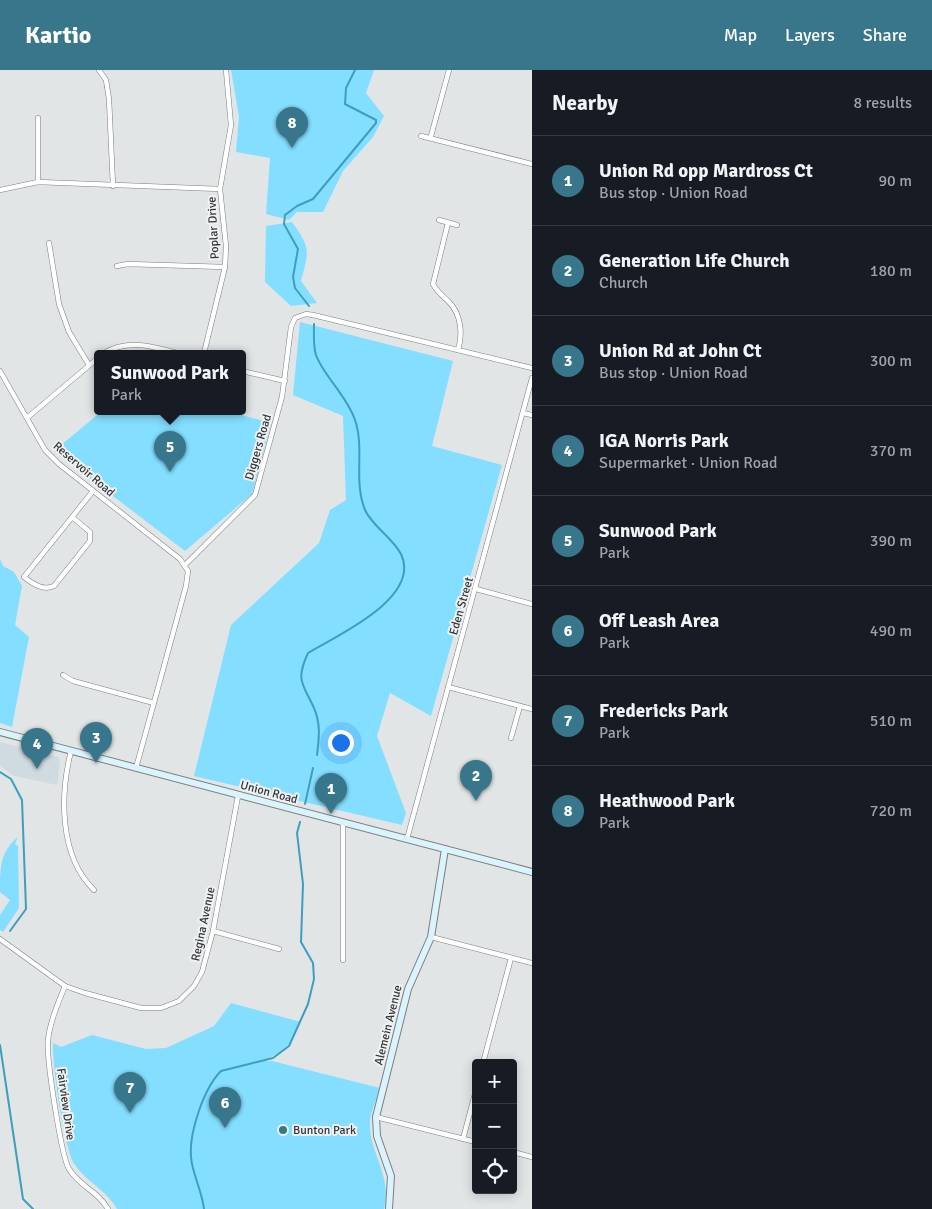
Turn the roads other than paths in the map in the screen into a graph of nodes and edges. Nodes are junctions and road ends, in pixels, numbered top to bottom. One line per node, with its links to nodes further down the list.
1 (99, 70): 9 (street)
2 (226, 70): 10 (street, Poplar Drive)
3 (449, 70): 6 (street)
4 (38, 118): 8 (street)
5 (422, 136): 6 (street)
6 (431, 136): 7 (street)
7 (532, 164)
8 (38, 182): 9 (street); 11 (street)
9 (113, 186): 10 (street)
10 (220, 189): 17 (street, Poplar Drive)
11 (0, 190)
12 (439, 220): 13 (street)
13 (448, 223): 14 (street); 21 (street)
14 (457, 225)
15 (48, 243): 23 (street)
16 (117, 266): 17 (street)
17 (225, 267): 20 (street, Poplar Drive)
18 (111, 350): 19 (street)
19 (166, 350)
20 (205, 350)
21 (458, 350): 24 (street); 28 (street, Diggers Road)
22 (94, 361): 23 (street)
23 (89, 365): 31 (street)
24 (532, 368)
25 (0, 371): 31 (street, Reservoir Road)
26 (246, 372): 28 (street)
27 (532, 378): 29 (street, Eden Street)
28 (285, 380): 34 (street, Diggers Road)
29 (523, 413): 30 (street); 35 (street, Eden Street)
30 (532, 415)
31 (28, 417): 32 (street, Reservoir Road)
32 (93, 491): 33 (street); 34 (street, Reservoir Road)
33 (72, 517): 33 (street)
34 (185, 565): 39 (street)
35 (476, 589): 36 (street); 38 (street, Eden Street)
36 (532, 604)
37 (63, 675): 39 (street)
38 (448, 687): 40 (street); 48 (street, Eden Street)
39 (154, 703): 45 (street)
40 (520, 706): 41 (street); 43 (street)
41 (532, 709)
42 (0, 732): 44 (main road, Union Road)
43 (511, 738)
44 (72, 751): 45 (main road, Union Road); 51 (street)
45 (136, 768): 46 (main road, Union Road)
46 (238, 796): 47 (main road, Union Road); 52 (street, Regina Avenue)
47 (343, 823): 48 (main road, Union Road); 57 (street)
48 (407, 839): 49 (main road, Union Road)
49 (445, 849): 50 (main road, Union Road); 53 (main road, Alemein Avenue)
50 (532, 872)
51 (94, 890)
52 (213, 931): 55 (street); 59 (street, Regina Avenue)
53 (432, 937): 56 (street); 62 (main road, Alemein Avenue)
54 (0, 939): 59 (street, Regina Avenue)
55 (279, 949)
56 (511, 958): 58 (street); 60 (street)
57 (344, 960)
58 (532, 963)
59 (65, 986): 68 (street, Fairview Drive)
60 (484, 1059)
61 (472, 1104): 63 (street)
62 (376, 1117): 63 (street); 67 (main road, Alemein Avenue)
63 (463, 1139): 64 (street)
64 (472, 1141)
65 (517, 1153): 66 (street)
66 (532, 1157)
67 (391, 1208)
68 (108, 1209)

